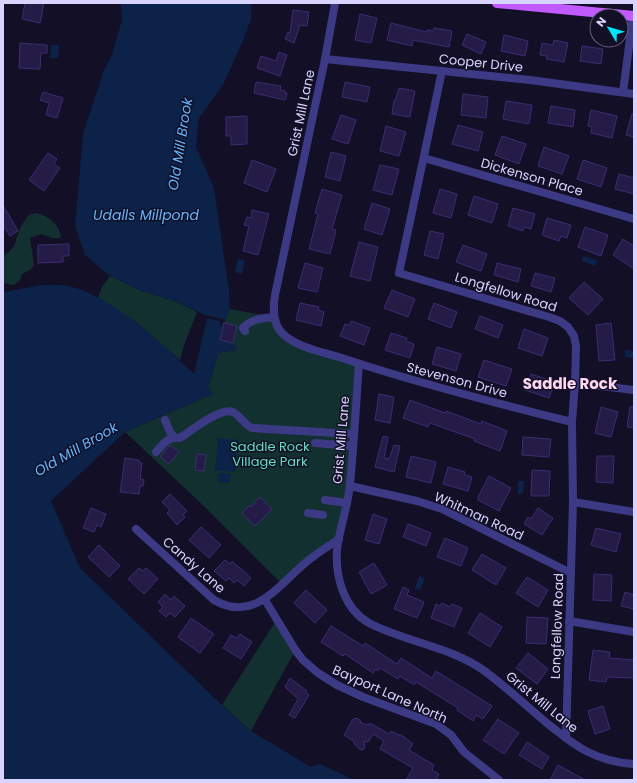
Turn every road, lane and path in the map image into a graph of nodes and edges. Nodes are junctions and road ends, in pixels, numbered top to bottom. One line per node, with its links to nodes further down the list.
1 (335, 3): 5 (street, Grist Mill Lane)
2 (497, 3): 3 (main road)
3 (555, 6): 4 (main road)
4 (634, 16): 7 (street)
5 (325, 59): 6 (street, Cooper Drive); 11 (street, Grist Mill Lane)
6 (442, 71): 7 (street, Cooper Drive); 9 (street, Longfellow Road)
7 (623, 92): 8 (street, Cooper Drive)
8 (634, 94)
9 (424, 158): 10 (street, Dickenson Place); 14 (street, Longfellow Road)
10 (634, 219)
11 (274, 317): 12 (street); 13 (street)
12 (245, 331)
13 (359, 364): 17 (street, Stevenson Drive); 18 (street, Grist Mill Lane)
14 (576, 383): 15 (street); 17 (street, Longfellow Road)
15 (634, 390)
16 (165, 420): 19 (street)
17 (572, 422): 25 (street, Longfellow Road)
18 (354, 434): 19 (street); 21 (street, Grist Mill Lane)
19 (174, 437): 22 (street)
20 (315, 444): 21 (street)
21 (353, 446): 23 (street, Grist Mill Lane)
22 (156, 452)
23 (350, 486): 26 (street, Grist Mill Lane); 32 (street, Whitman Road)
24 (325, 500): 26 (street)
25 (572, 502): 27 (street); 32 (street, Longfellow Road)
26 (347, 503): 31 (street, Grist Mill Lane)
27 (634, 512)
28 (308, 514): 29 (street)
29 (323, 515)
30 (136, 528): 33 (street, Candy Lane)
31 (339, 539): 33 (street, Candy Lane); 36 (street, Grist Mill Lane)
32 (571, 572): 34 (street, Longfellow Road)
33 (265, 600): 38 (street, Bayport Lane North)
34 (569, 621): 35 (street); 36 (street, Longfellow Road)
35 (634, 632)
36 (566, 738): 37 (street, Grist Mill Lane)
37 (634, 764)
38 (499, 780)

